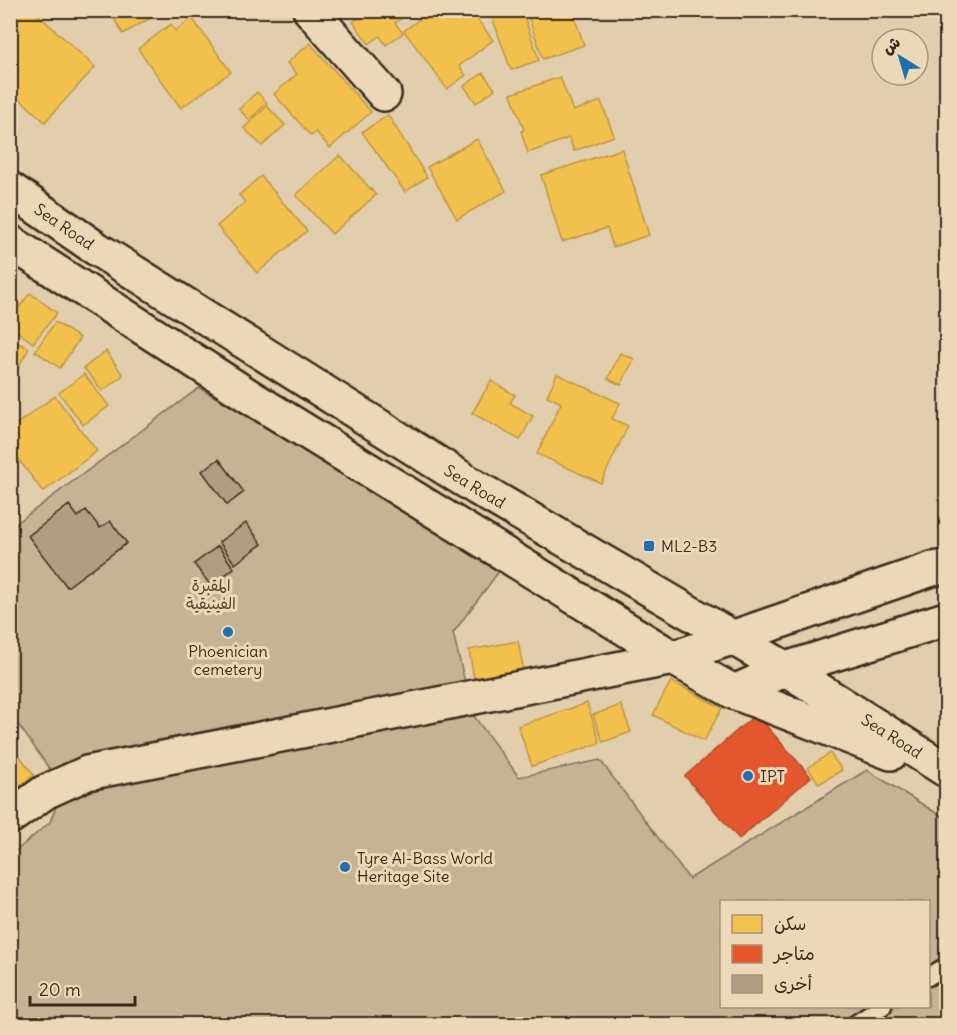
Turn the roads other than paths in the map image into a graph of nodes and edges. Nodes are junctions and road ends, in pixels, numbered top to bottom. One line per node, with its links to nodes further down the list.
1 (310, 10): 2 (main road)
2 (384, 94)
3 (10, 189): 7 (main road, Sea Road)
4 (10, 242): 8 (main road, Sea Road)
5 (946, 567): 7 (main road)
6 (946, 619): 9 (main road)
7 (732, 638): 8 (main road); 9 (main road, Sea Road)
8 (673, 658): 10 (main road, Sea Road); 12 (main road)
9 (786, 669): 10 (main road); 11 (main road, Sea Road)
10 (734, 692): 11 (main road, Sea Road)
11 (946, 772)
12 (10, 817)
13 (946, 966): 14 (lane)
14 (930, 976)
15 (880, 1008): 16 (lane)
16 (855, 1024)

